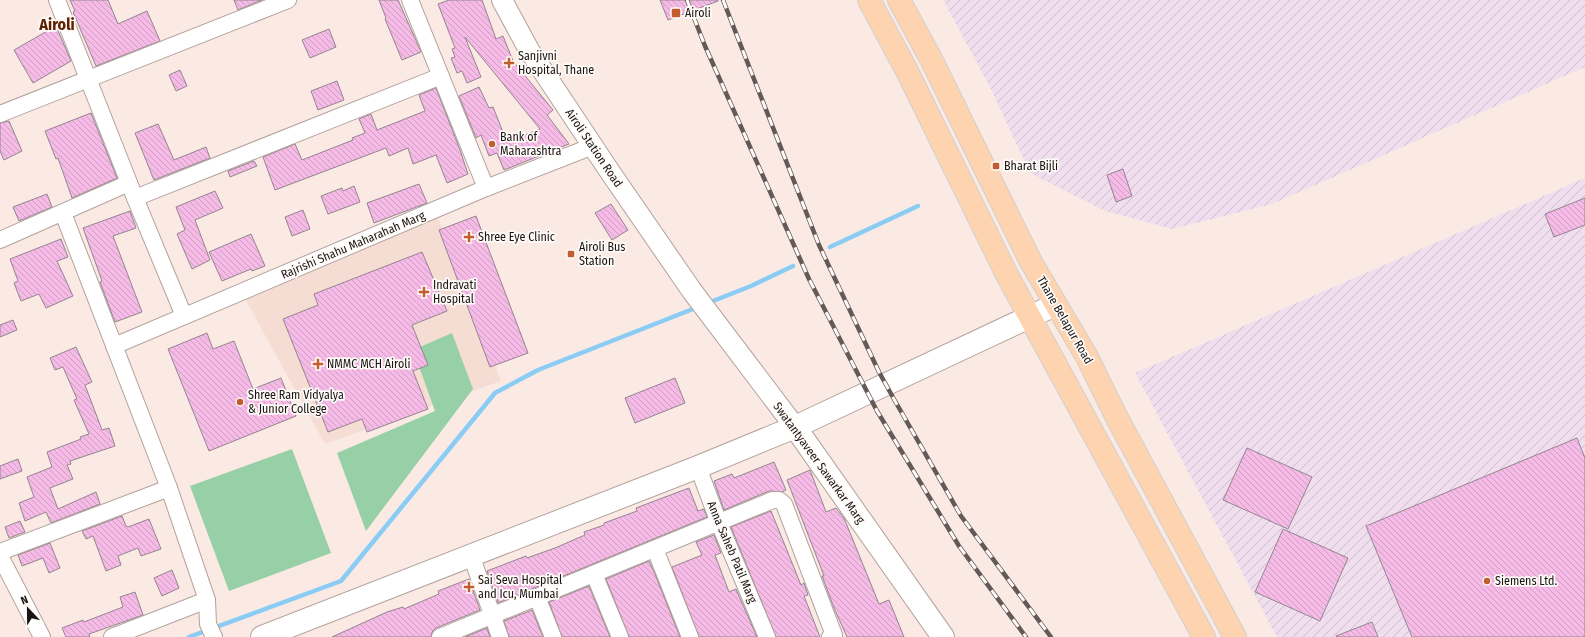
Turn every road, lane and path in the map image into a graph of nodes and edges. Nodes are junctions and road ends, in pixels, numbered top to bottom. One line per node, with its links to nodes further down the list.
1 (57, 0): 8 (street)
2 (288, 0): 8 (street)
3 (410, 0): 7 (street)
4 (502, 0): 10 (street, Airoli Station Road)
5 (869, 0): 18 (main road)
6 (899, 0): 16 (main road, Thane Belapur Road)
7 (441, 76): 11 (street); 12 (street)
8 (88, 78): 9 (street); 12 (street)
9 (0, 114)
10 (593, 146): 11 (street, Rajrishi Shahu Maharahah Marg); 15 (street, Airoli Station Road)
11 (486, 188): 17 (street, Rajrishi Shahu Maharahah Marg)
12 (132, 191): 13 (street); 17 (street)
13 (63, 213): 14 (street); 19 (street)
14 (0, 240)
15 (692, 291): 20 (street, Swatantyaveer Sawarkar Marg)
16 (1055, 305): 18 (main road); 45 (main road, Thane Belapur Road)
17 (184, 316): 19 (street, Rajrishi Shahu Maharahah Marg)
18 (1030, 317): 20 (main road); 44 (main road)
19 (114, 346): 22 (street)
20 (795, 427): 21 (main road); 43 (main road, Swatantyaveer Sawarkar Marg)
21 (698, 467): 23 (street, Anna Saheb Patil Marg); 27 (main road)
22 (169, 488): 25 (street); 30 (street)
23 (719, 523): 24 (street); 33 (street); 42 (street, Anna Saheb Patil Marg)
24 (655, 549): 28 (street); 41 (street)
25 (0, 552)
26 (0, 556): 34 (street)
27 (471, 556): 31 (street); 36 (main road)
28 (594, 574): 29 (street); 40 (street)
29 (537, 597): 31 (street); 39 (street)
30 (207, 600): 32 (street); 35 (street)
31 (492, 616): 37 (street); 38 (street)
32 (211, 630)
33 (833, 636)
34 (42, 637)
35 (112, 637)
36 (262, 637)
37 (440, 637)
38 (500, 637)
39 (553, 637)
40 (620, 637)
41 (690, 637)
42 (767, 637)
43 (943, 637)
44 (1204, 637)
45 (1235, 637)

